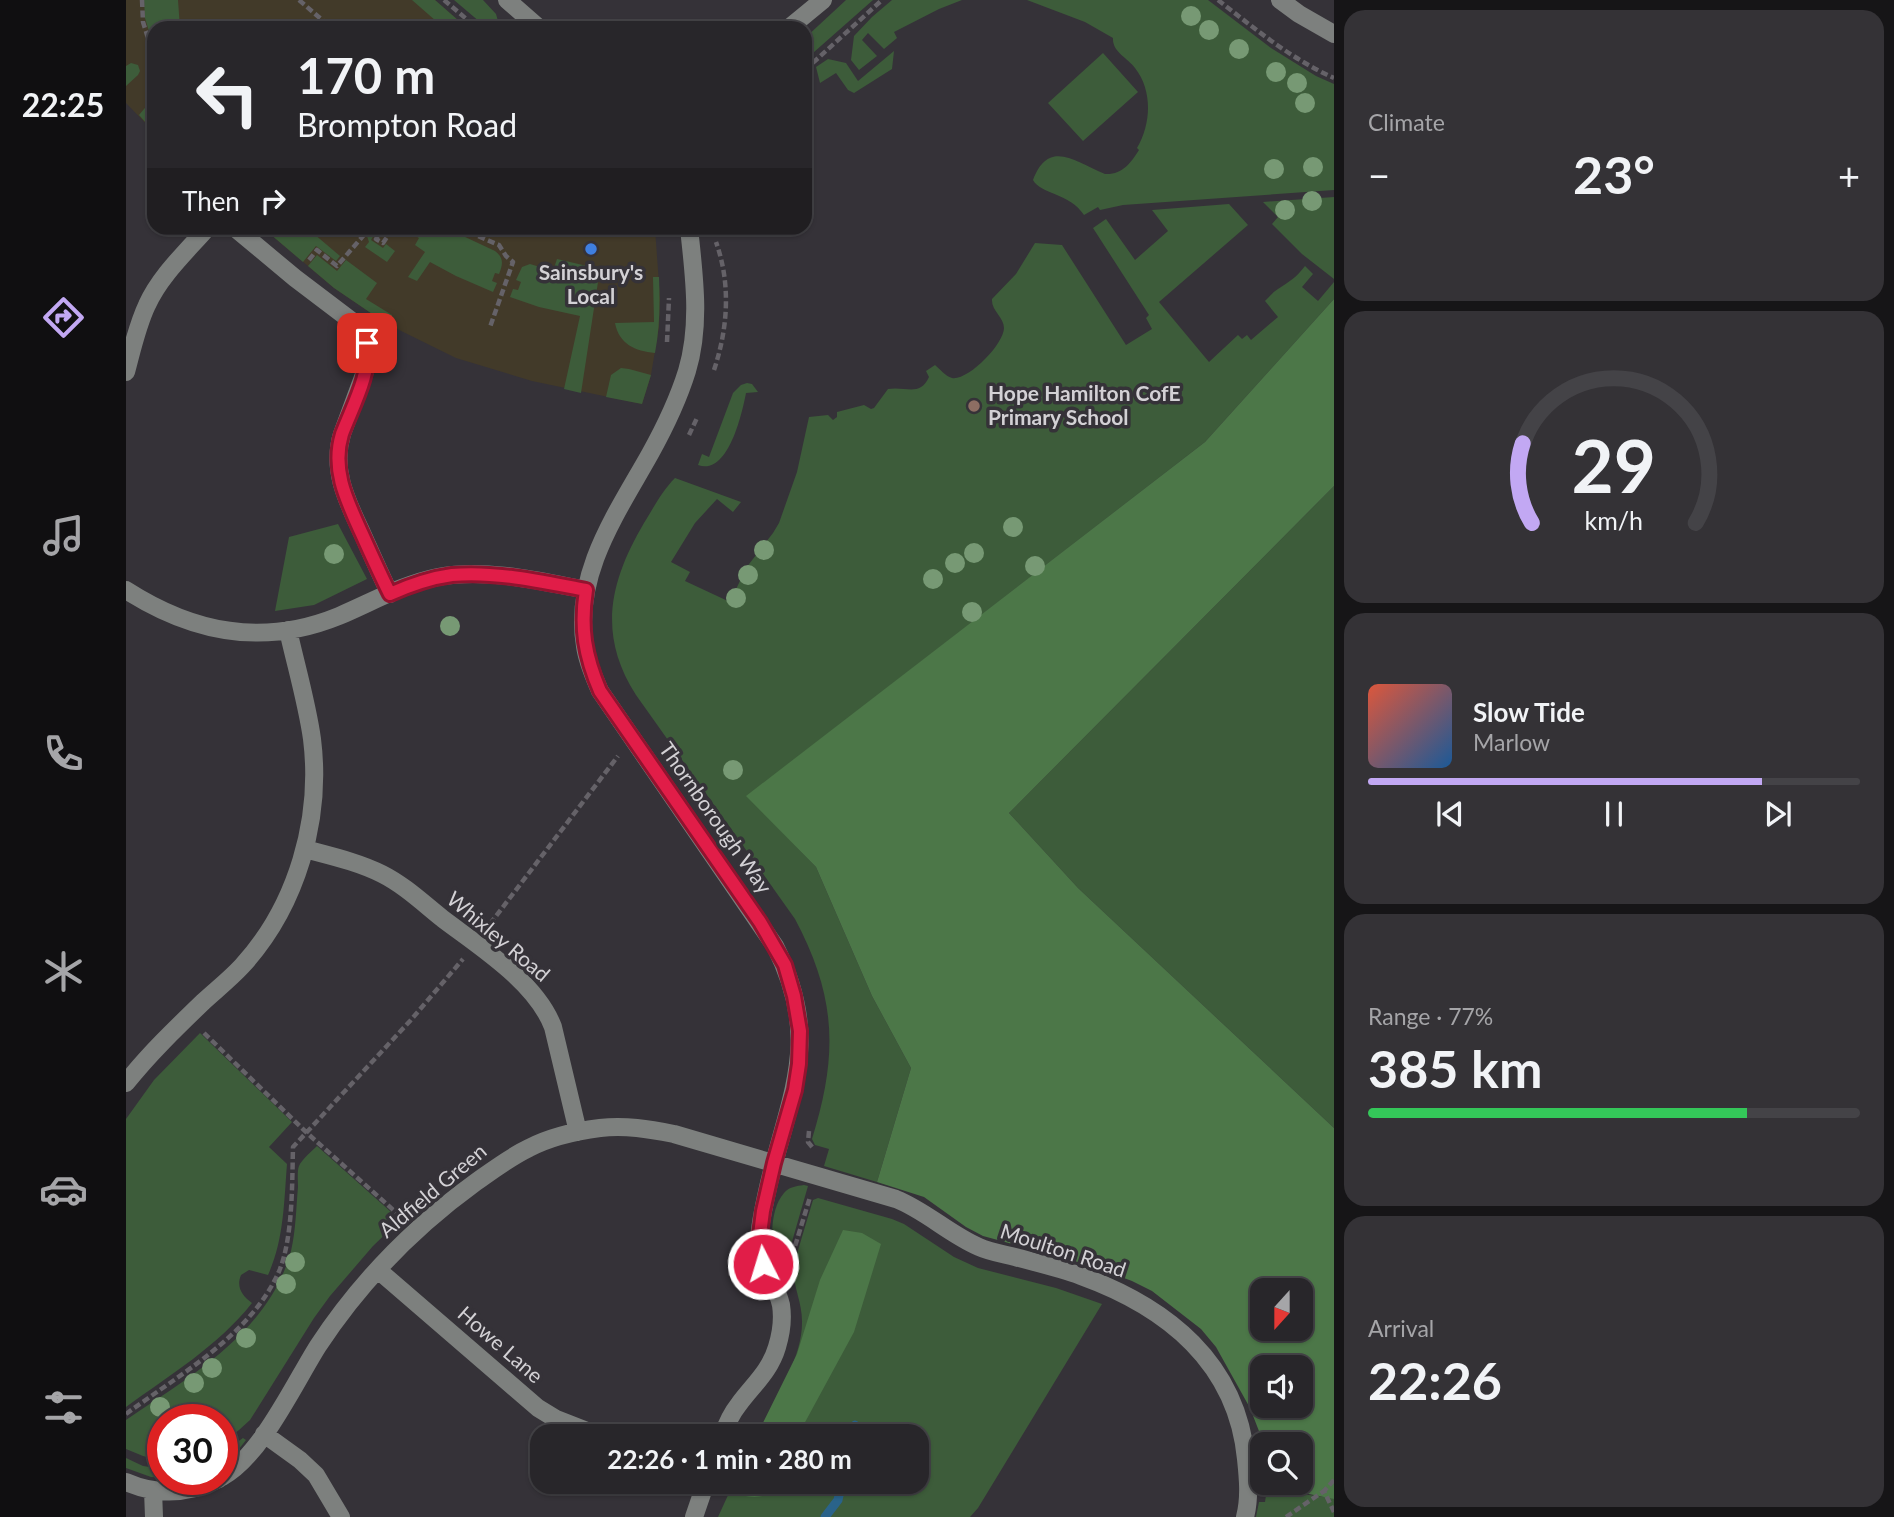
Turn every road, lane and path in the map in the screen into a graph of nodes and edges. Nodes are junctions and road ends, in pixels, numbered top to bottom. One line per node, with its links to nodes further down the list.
1 (142, 0): 14 (path)
2 (300, 0): 9 (path)
3 (444, 0): 10 (path)
4 (507, 0): 11 (street)
5 (823, 0): 12 (street)
6 (882, 0): 15 (path)
7 (1218, 0): 16 (path)
8 (1279, 0): 13 (street)
9 (324, 21)
10 (469, 21)
11 (531, 21)
12 (798, 21)
13 (1334, 34)
14 (147, 35)
15 (812, 64)
16 (1334, 78)
17 (201, 235): 29 (street)
18 (243, 235): 25 (street)
19 (363, 235): 25 (path)
20 (379, 235): 21 (path)
21 (388, 235)
22 (475, 235): 27 (path)
23 (690, 235): 34 (street, Thornborough Way)
24 (713, 235): 30 (path)
25 (295, 278): 35 (street)
26 (669, 296): 28 (path)
27 (491, 327)
28 (666, 350)
29 (126, 372)
30 (713, 372)
31 (700, 408): 32 (path)
32 (687, 439)
33 (126, 590): 36 (street)
34 (586, 590): 35 (street); 37 (street, Thornborough Way)
35 (390, 594): 36 (street)
36 (288, 630): 38 (street)
37 (635, 742): 39 (path); 45 (street, Thornborough Way)
38 (305, 849): 39 (street, Whixley Road); 40 (street)
39 (475, 944): 43 (street, Whixley Road); 44 (path)
40 (188, 1017): 41 (street); 44 (path)
41 (126, 1083)
42 (811, 1125): 46 (path)
43 (578, 1132): 45 (street, Aldfield Green); 47 (street, Aldfield Green)
44 (307, 1133): 47 (path); 50 (path)
45 (774, 1163): 46 (street, Moulton Road); 49 (street, Thornborough Way)
46 (817, 1175): 49 (path); 65 (street, Moulton Road)
47 (415, 1230): 48 (street, Aldfield Green)
48 (377, 1270): 51 (street, Howe Lane); 53 (street, Aldfield Green)
49 (779, 1300): 52 (street, Thornborough Way)
50 (126, 1413)
51 (569, 1424)
52 (728, 1424)
53 (264, 1434): 54 (street, Aldfield Green); 63 (street)
54 (238, 1465)
55 (1334, 1480): 58 (path)
56 (126, 1482): 57 (street, Aldfield Green)
57 (147, 1488)
58 (1324, 1491): 61 (path); 66 (path)
59 (702, 1494): 64 (street)
60 (153, 1495): 62 (street)
61 (1334, 1512)
62 (155, 1517)
63 (341, 1517)
64 (694, 1517)
65 (1245, 1517)
66 (1286, 1517)

